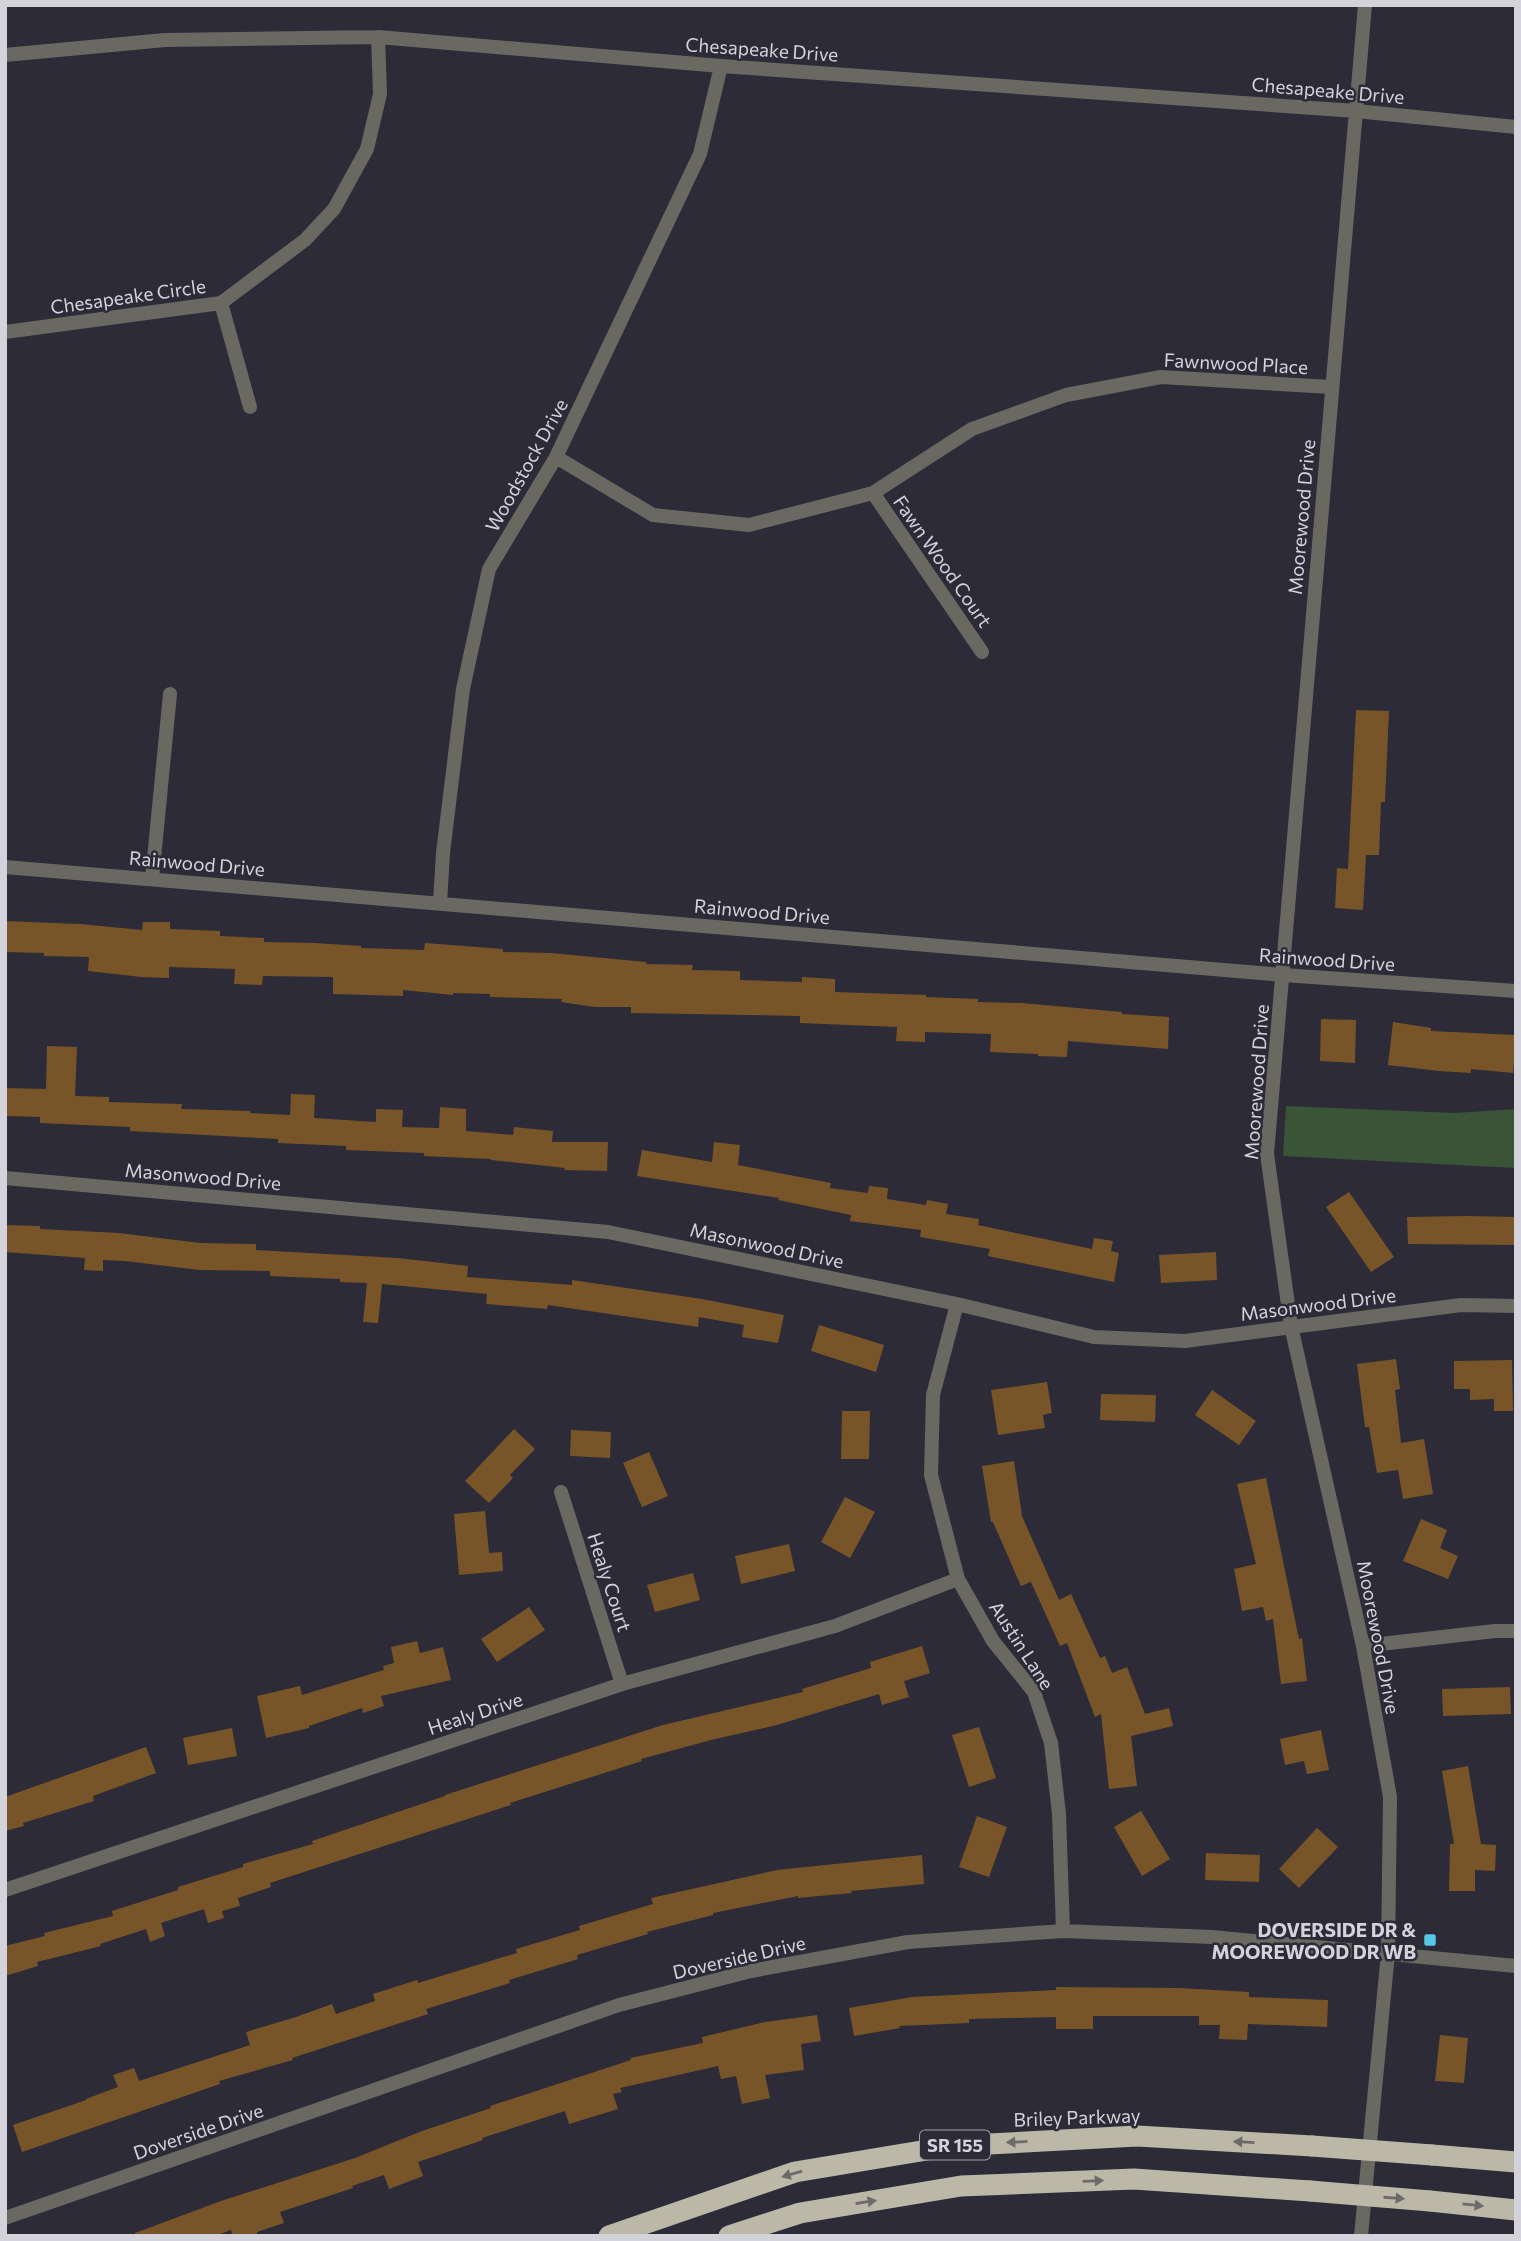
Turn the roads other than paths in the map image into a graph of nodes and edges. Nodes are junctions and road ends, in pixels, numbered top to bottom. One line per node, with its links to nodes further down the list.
1 (1365, 5): 5 (street, Moorewood Drive)
2 (378, 37): 3 (street, Chesapeake Drive); 4 (street, Chesapeake Drive); 7 (street, Chesapeake Circle)
3 (5, 55)
4 (721, 66): 5 (street, Chesapeake Drive); 11 (street, Woodstock Drive)
5 (1356, 110): 6 (street, Chesapeake Drive); 9 (street, Moorewood Drive)
6 (1516, 127)
7 (221, 303): 8 (street, Chesapeake Circle); 10 (street)
8 (5, 332)
9 (1331, 387): 12 (street, Fawnwood Place); 18 (street, Moorewood Drive)
10 (250, 407)
11 (556, 457): 12 (street, Fawnwood Place); 17 (street, Woodstock Drive)
12 (873, 493): 13 (street, Fawn Wood Court)
13 (982, 652)
14 (170, 694): 16 (street)
15 (5, 867): 16 (street, Rainwood Drive)
16 (152, 879): 17 (street, Rainwood Drive)
17 (440, 903): 18 (street, Rainwood Drive)
18 (1283, 975): 19 (street, Rainwood Drive); 23 (street, Moorewood Drive)
19 (1516, 991)
20 (5, 1178): 21 (street, Masonwood Drive)
21 (957, 1304): 23 (street, Masonwood Drive); 25 (street, Austin Lane)
22 (1516, 1306): 23 (street, Masonwood Drive)
23 (1291, 1326): 27 (street, Moorewood Drive)
24 (561, 1492): 28 (street, Healy Court)
25 (958, 1579): 28 (street, Healy Drive); 30 (street, Austin Lane)
26 (1516, 1631): 27 (street)
27 (1363, 1646): 31 (street, Moorewood Drive)
28 (622, 1684): 29 (street, Healy Drive)
29 (5, 1890)
30 (1063, 1931): 31 (street, Doverside Drive); 35 (street, Doverside Drive)
31 (1388, 1953): 32 (street, Doverside Drive); 38 (street, Moorewood Drive)
32 (1516, 1966)
33 (1516, 2162): 36 (highway, Briley Parkway / SR 155, one-way to 36, bridge)
34 (1516, 2210): 37 (highway, SR 155, one-way to 34, bridge)
35 (5, 2218)
36 (609, 2236)
37 (729, 2236)
38 (1361, 2236)

